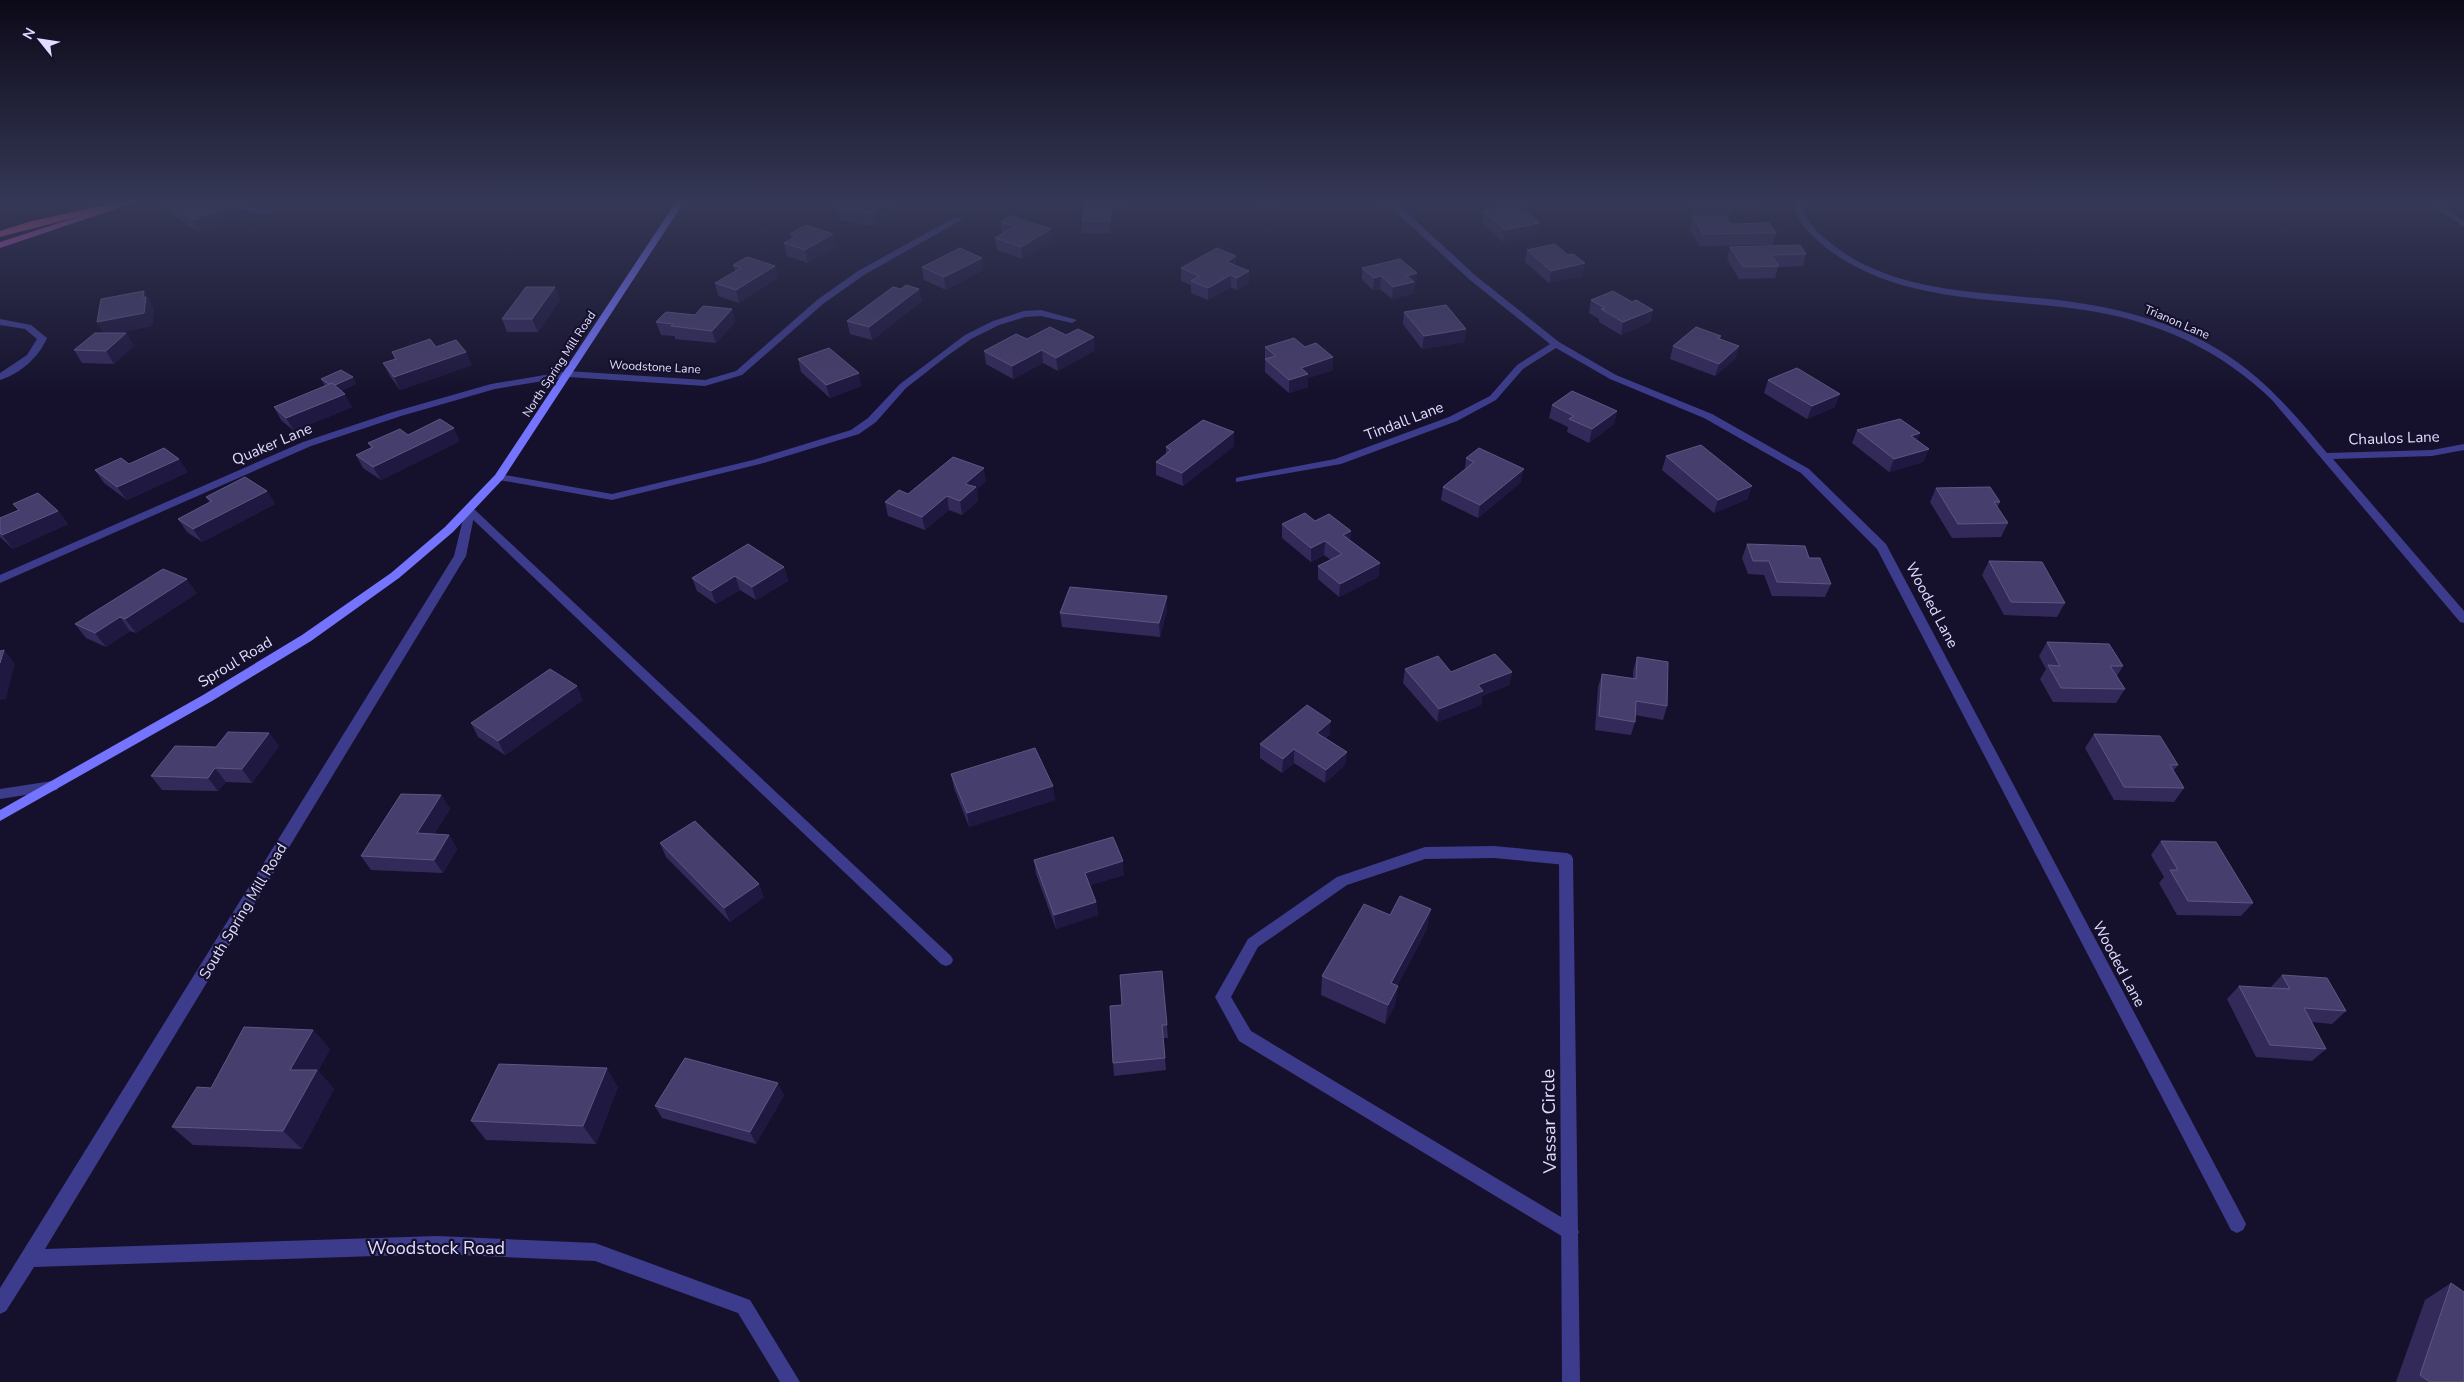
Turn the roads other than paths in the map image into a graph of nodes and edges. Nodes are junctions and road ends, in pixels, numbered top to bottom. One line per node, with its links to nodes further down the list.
1 (638, 266): 8 (main road, North Spring Mill Road)
2 (873, 266): 8 (street, Woodstone Lane)
3 (1460, 266): 7 (street, Wooded Lane)
4 (1865, 266): 11 (street, Trianon Lane)
5 (1072, 320): 12 (street)
6 (0, 322): 9 (street)
7 (1556, 344): 13 (street, Tindall Lane); 21 (street, Wooded Lane)
8 (568, 374): 12 (main road, North Spring Mill Road); 15 (street, Quaker Lane)
9 (0, 377)
10 (2464, 447): 11 (street, Chaulos Lane)
11 (2324, 456): 16 (street, Trianon Lane)
12 (499, 477): 14 (main road, North Spring Mill Road)
13 (1240, 480)
14 (470, 511): 17 (main road, Sproul Road); 20 (street); 23 (street, South Spring Mill Road)
15 (0, 579)
16 (2464, 619)
17 (52, 786): 18 (street); 19 (main road, Sproul Road)
18 (0, 794)
19 (0, 816)
20 (946, 960)
21 (2237, 1224)
22 (1570, 1232): 22 (street, Vassar Circle); 26 (street, Vassar Circle)
23 (30, 1258): 24 (street, South Spring Mill Road); 25 (street, Woodstock Road)
24 (0, 1305)
25 (791, 1382)
26 (1571, 1382)

